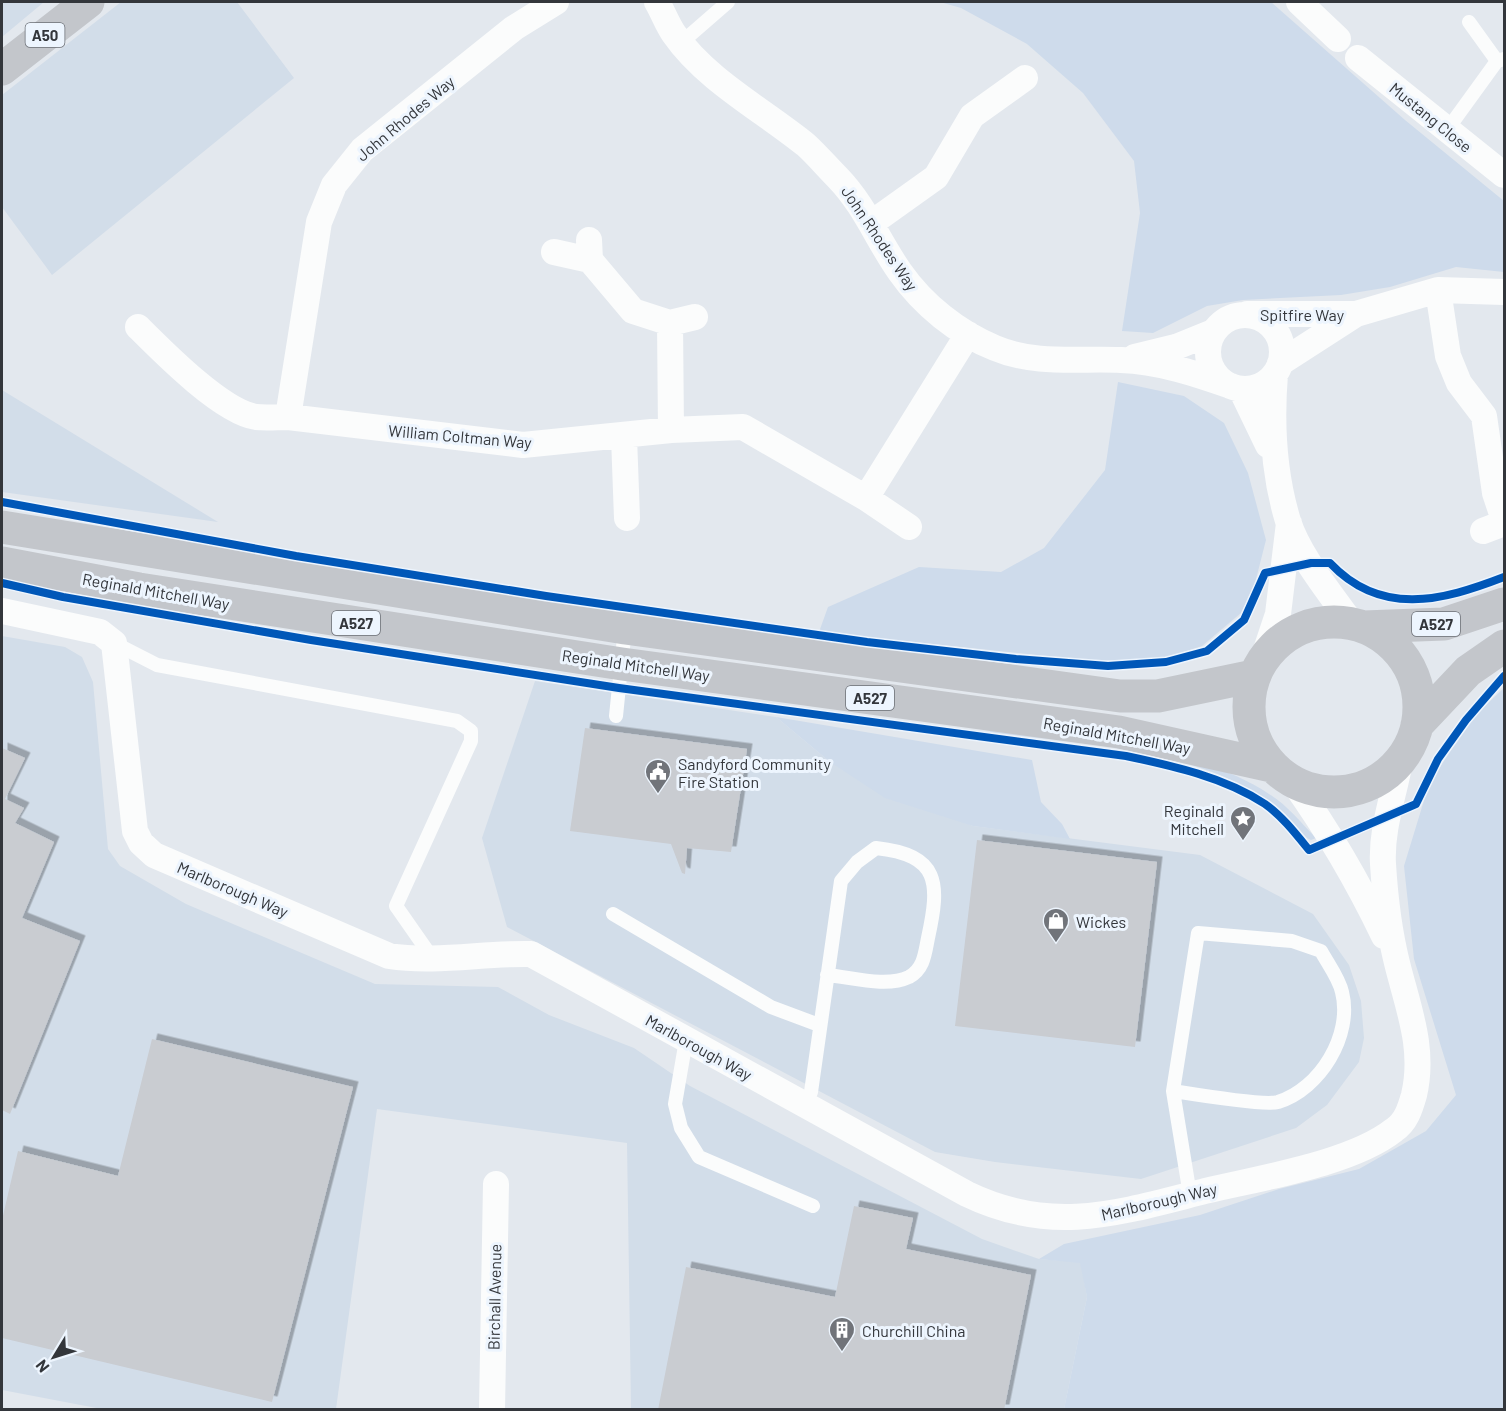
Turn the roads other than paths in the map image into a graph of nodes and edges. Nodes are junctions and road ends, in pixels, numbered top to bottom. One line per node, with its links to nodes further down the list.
1 (88, 2): 11 (main road, A50)
2 (556, 2): 29 (street, John Rhodes Way)
3 (657, 2): 8 (street, John Rhodes Way)
4 (728, 2): 8 (lane)
5 (1299, 2): 7 (street)
6 (1469, 22): 10 (lane)
7 (1338, 39)
8 (682, 42): 15 (street, John Rhodes Way)
9 (1358, 58): 13 (street, Mustang Close)
10 (1501, 60): 13 (lane)
11 (2, 69)
12 (1025, 78): 15 (street)
13 (1447, 130): 14 (street, Mustang Close)
14 (1504, 175)
15 (873, 222): 25 (street, John Rhodes Way)
16 (554, 252): 22 (street)
17 (1438, 290): 18 (street, Spitfire Way); 20 (street, Spitfire Way); 36 (street)
18 (1504, 292)
19 (1247, 314): 20 (street, Spitfire Way); 24 (street); 27 (street)
20 (1356, 314): 27 (street, Spitfire Way)
21 (695, 316): 22 (street)
22 (670, 322): 30 (street)
23 (138, 327): 29 (street, William Coltman Way)
24 (1214, 332): 26 (street, John Rhodes Way); 28 (street)
25 (968, 334): 26 (street, John Rhodes Way); 33 (street)
26 (1123, 360): 28 (street, John Rhodes Way)
27 (1278, 369): 28 (street); 32 (street)
28 (1236, 388): 32 (street)
29 (288, 417): 31 (street, William Coltman Way)
30 (671, 430): 31 (street, William Coltman Way); 33 (street, William Coltman Way)
31 (624, 437): 34 (street)
32 (1276, 465): 35 (street)
33 (866, 498): 38 (street, William Coltman Way)
34 (627, 518)
35 (1289, 523): 42 (street); 47 (street)
36 (1497, 525)
37 (2, 527): 43 (main road, A527)
38 (909, 527)
39 (2, 563): 46 (main road, Reginald Mitchell Way / A527)
40 (1504, 604): 42 (main road, A527)
41 (2, 611): 44 (street)
42 (1358, 626): 47 (main road); 49 (main road)
43 (625, 628): 46 (lane); 47 (main road, A527)
44 (114, 643): 53 (street, Marlborough Way); 53 (lane)
45 (1504, 646): 49 (main road)
46 (622, 664): 48 (lane); 51 (main road, Reginald Mitchell Way / A527)
47 (1258, 668): 51 (main road)
48 (616, 716)
49 (1417, 725): 50 (main road)
50 (1400, 761): 51 (main road); 54 (street, Marlborough Way)
51 (1283, 774): 54 (street, Marlborough Way)
52 (613, 914): 56 (lane)
53 (433, 959): 57 (street, Marlborough Way)
54 (1396, 961): 61 (street, Marlborough Way)
55 (827, 975): 55 (lane); 56 (lane)
56 (819, 1025): 59 (lane)
57 (686, 1040): 59 (street, Marlborough Way); 62 (lane)
58 (1173, 1091): 58 (lane); 61 (lane)
59 (803, 1106): 61 (street, Marlborough Way)
60 (496, 1184): 63 (street, Birchall Avenue)
61 (1190, 1195)
62 (813, 1206)
63 (492, 1410)

